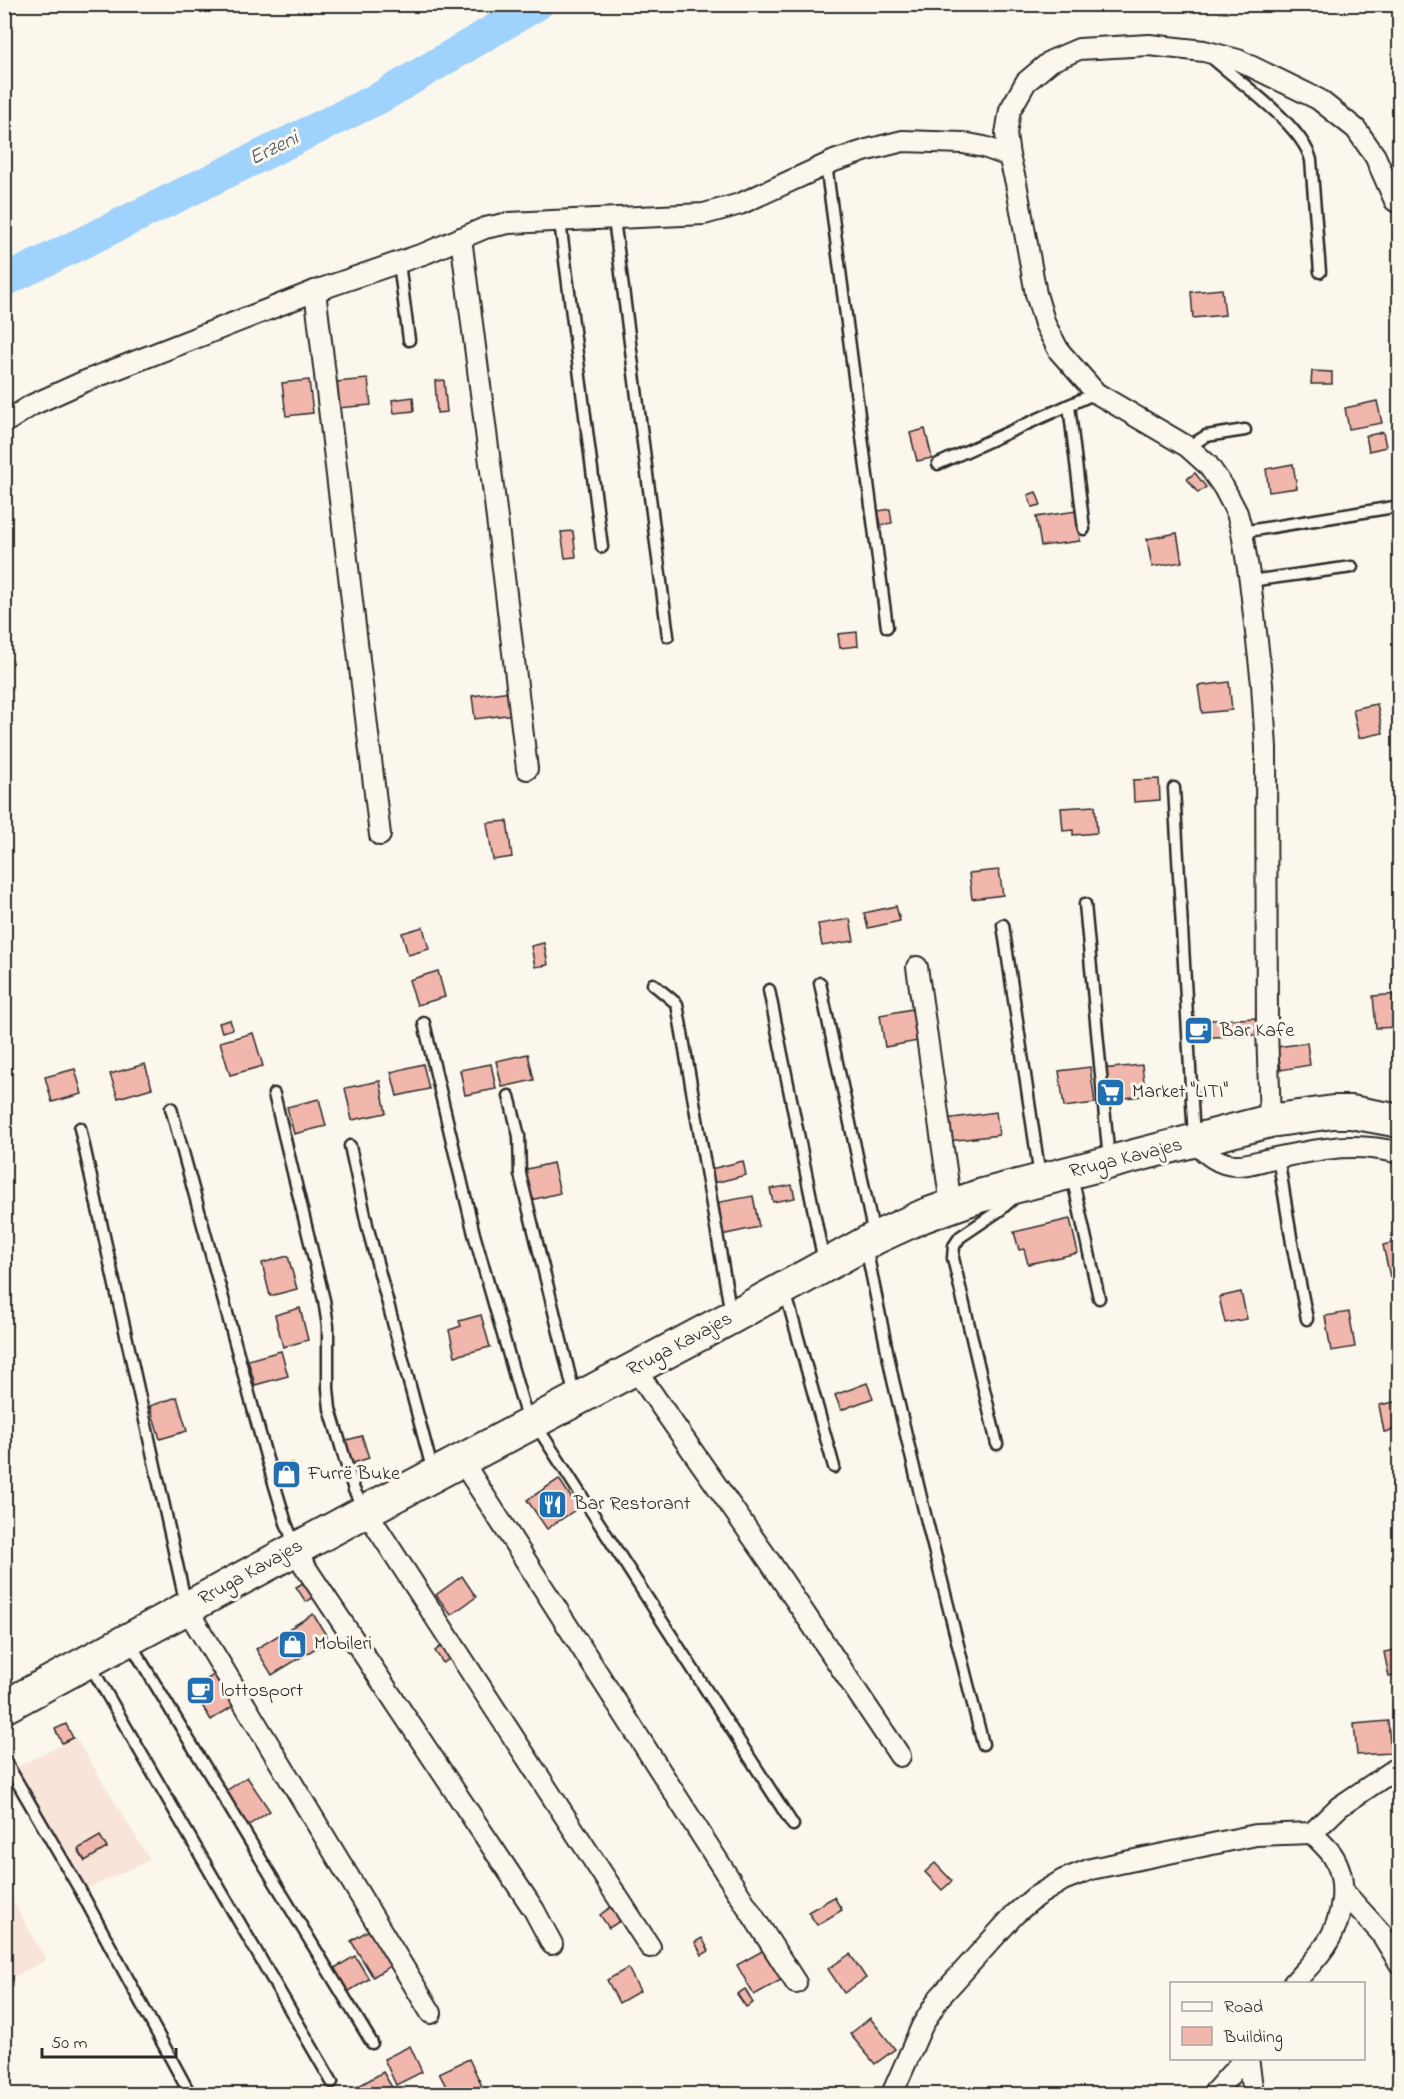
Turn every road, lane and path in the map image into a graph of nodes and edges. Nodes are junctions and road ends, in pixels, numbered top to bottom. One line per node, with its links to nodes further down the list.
1 (1204, 51): 2 (street); 4 (street); 9 (lane)
2 (1009, 156): 3 (street); 12 (street)
3 (826, 164): 5 (street); 24 (lane)
4 (1395, 201)
5 (614, 219): 6 (street); 25 (lane)
6 (560, 222): 7 (street); 21 (lane)
7 (461, 238): 8 (street); 26 (street)
8 (399, 263): 10 (street); 11 (lane)
9 (1320, 272)
10 (315, 291): 14 (street); 28 (street)
11 (409, 340)
12 (1096, 393): 13 (lane); 16 (street)
13 (1069, 405): 17 (lane); 19 (lane)
14 (4, 423)
15 (1245, 430): 16 (lane)
16 (1188, 447): 20 (street)
17 (939, 464)
18 (1400, 506): 20 (lane)
19 (1084, 529)
20 (1242, 532): 23 (street)
21 (602, 547)
22 (1352, 567): 23 (lane)
23 (1250, 581): 39 (street)
24 (887, 627)
25 (668, 636)
26 (527, 769)
27 (1174, 788): 42 (lane)
28 (380, 835)
29 (1085, 904): 46 (lane)
30 (1003, 925): 48 (lane)
31 (917, 968): 49 (street)
32 (820, 983): 50 (lane)
33 (653, 984): 54 (lane)
34 (769, 990): 51 (lane)
35 (424, 1023): 58 (lane)
36 (274, 1094): 63 (lane)
37 (509, 1096): 57 (lane)
38 (171, 1108): 64 (lane)
39 (1270, 1121): 40 (main road, Rruga Kavajes); 42 (main road, Rruga Kavajes)
40 (1400, 1121)
41 (80, 1128): 65 (lane)
42 (1194, 1142): 45 (street); 46 (main road, Rruga Kavajes)
43 (350, 1146): 62 (lane)
44 (1400, 1153): 45 (street)
45 (1278, 1157): 55 (lane)
46 (1110, 1163): 47 (main road, Rruga Kavajes)
47 (1072, 1172): 48 (main road, Rruga Kavajes); 53 (lane)
48 (1033, 1183): 49 (main road, Rruga Kavajes); 59 (lane)
49 (951, 1205): 50 (main road, Rruga Kavajes)
50 (870, 1241): 51 (main road, Rruga Kavajes); 69 (lane)
51 (825, 1266): 52 (main road, Rruga Kavajes)
52 (784, 1288): 54 (main road, Rruga Kavajes); 61 (lane)
53 (1099, 1298)
54 (732, 1317): 56 (main road, Rruga Kavajes)
55 (1307, 1319)
56 (635, 1369): 57 (main road, Rruga Kavajes); 70 (street)
57 (576, 1400): 58 (main road, Rruga Kavajes)
58 (532, 1424): 60 (main road, Rruga Kavajes); 73 (lane)
59 (997, 1444)
60 (462, 1461): 62 (main road, Rruga Kavajes); 80 (street)
61 (834, 1467)
62 (434, 1475): 63 (main road, Rruga Kavajes)
63 (366, 1511): 64 (main road, Rruga Kavajes); 77 (street)
64 (296, 1549): 65 (main road, Rruga Kavajes); 76 (street)
65 (187, 1609): 66 (main road, Rruga Kavajes); 81 (street)
66 (128, 1641): 67 (main road, Rruga Kavajes); 82 (lane)
67 (88, 1662): 68 (main road, Rruga Kavajes); 85 (lane)
68 (4, 1707)
69 (983, 1744)
70 (900, 1756)
71 (4, 1759): 86 (lane)
72 (1400, 1766): 74 (street)
73 (793, 1825)
74 (1312, 1833): 75 (street); 87 (street)
75 (1343, 1891): 78 (street); 79 (street)
76 (552, 1944)
77 (650, 1947)
78 (1400, 1964)
79 (1294, 1982)
80 (796, 1983)
81 (432, 2013)
82 (372, 2043)
83 (1244, 2060): 88 (street)
84 (1246, 2060): 89 (street)
85 (332, 2082)
86 (190, 2094)
87 (892, 2094)
88 (1213, 2094)
89 (1253, 2094)

